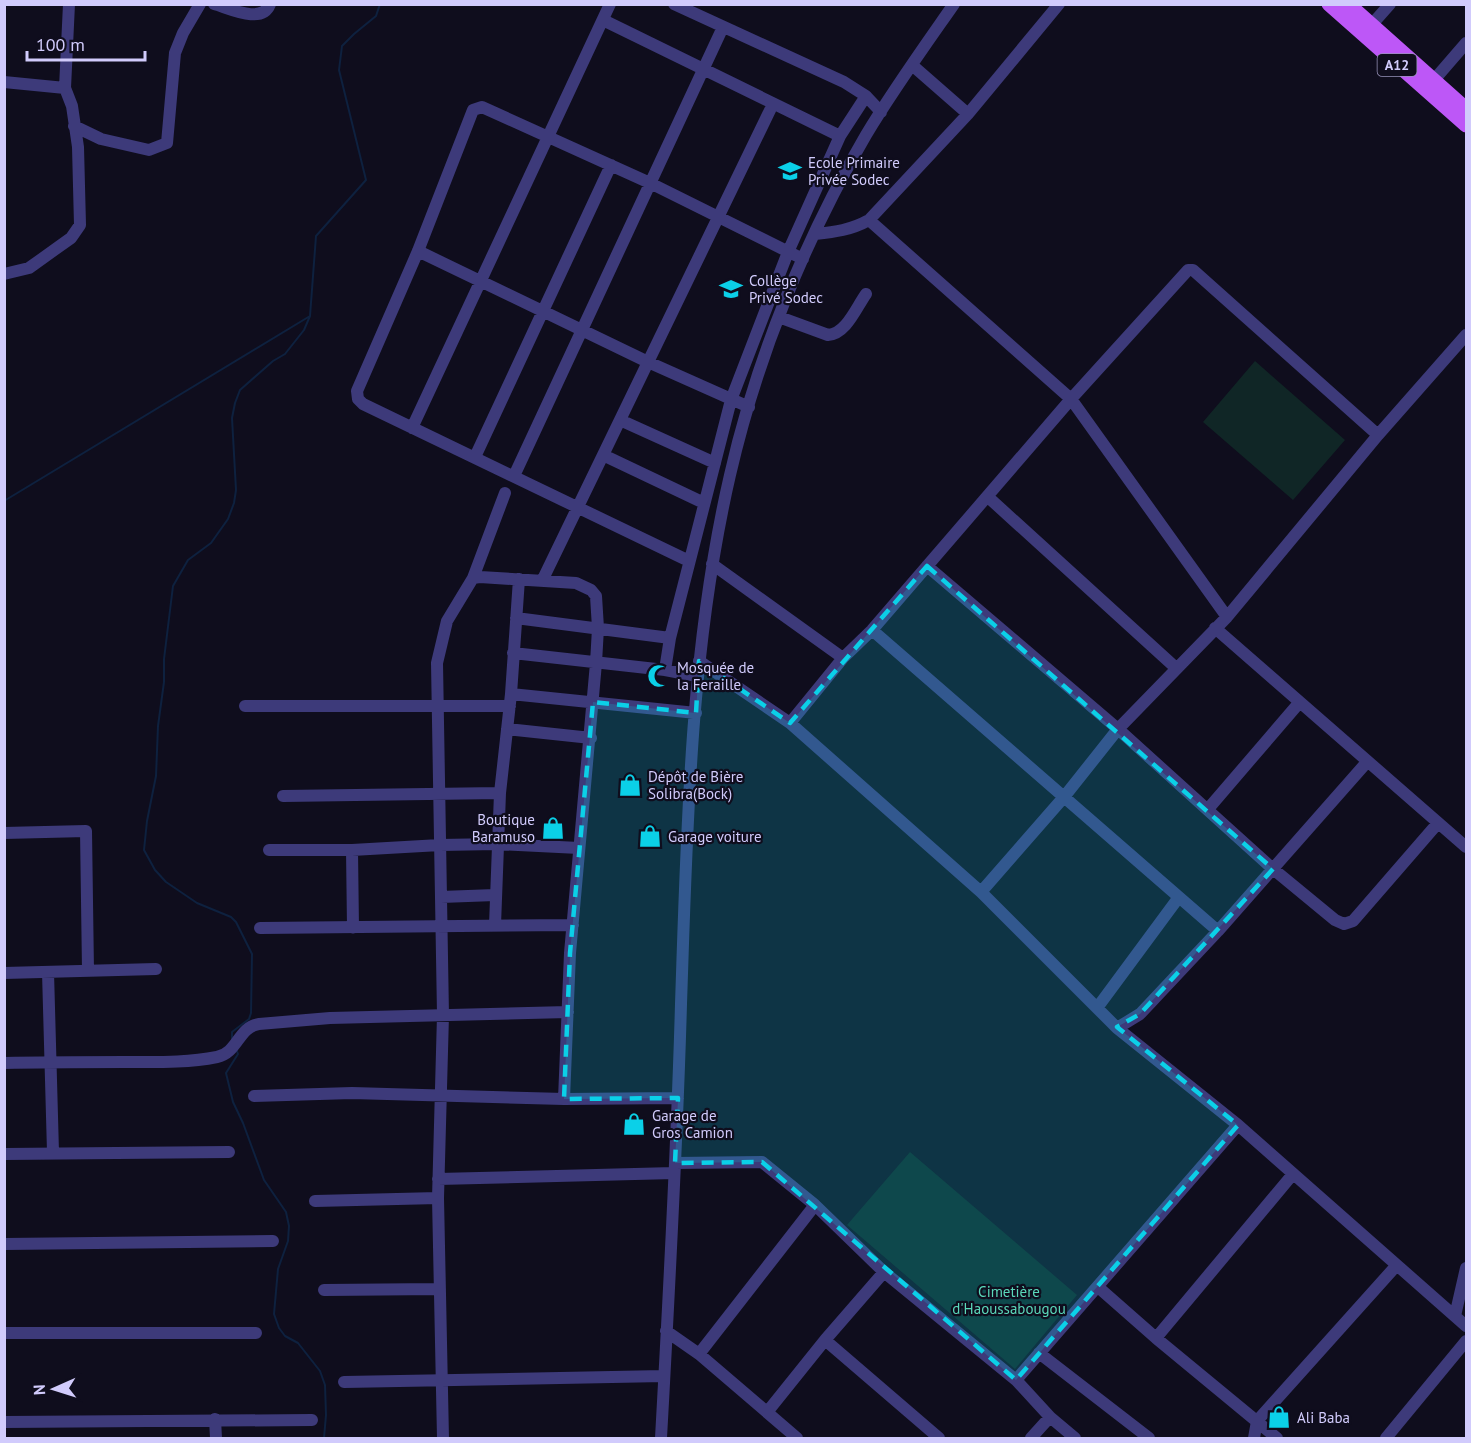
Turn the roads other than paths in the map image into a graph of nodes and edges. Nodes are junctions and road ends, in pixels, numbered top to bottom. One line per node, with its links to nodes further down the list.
1 (69, 4): 20 (street)
2 (200, 4): 27 (street)
3 (214, 4): 4 (street)
4 (270, 4)
5 (610, 4): 12 (street)
6 (674, 4): 13 (street)
7 (954, 4): 16 (street)
8 (1059, 4): 25 (street)
9 (1329, 4): 14 (main road, A12)
10 (1348, 4): 14 (main road, A12)
11 (1390, 4): 14 (street)
12 (603, 20): 17 (street); 28 (street)
13 (723, 27): 17 (street); 21 (street)
14 (1367, 30): 18 (main road, A12); 26 (main road, A12)
15 (1467, 43): 18 (street)
16 (912, 65): 24 (street); 25 (street)
17 (704, 69): 22 (street); 31 (street)
18 (1434, 80): 23 (main road, A12)
19 (4, 82): 20 (street)
20 (65, 88): 27 (street)
21 (866, 96): 24 (street); 29 (street)
22 (773, 104): 29 (street); 32 (street)
23 (1467, 109)
24 (881, 112): 34 (street)
25 (968, 114): 33 (street)
26 (1466, 124)
27 (74, 126): 38 (street)
28 (548, 135): 30 (street); 35 (street); 39 (street)
29 (840, 136): 36 (street)
30 (611, 165): 31 (street); 41 (street)
31 (650, 183): 32 (street); 43 (street)
32 (719, 216): 36 (street); 45 (street)
33 (868, 220): 34 (street); 46 (street)
34 (814, 234): 37 (street)
35 (418, 251): 39 (street); 50 (street)
36 (788, 252): 37 (street); 47 (street)
37 (803, 259): 42 (street)
38 (4, 274)
39 (480, 281): 41 (street); 50 (street)
40 (866, 294): 42 (street)
41 (544, 312): 43 (street); 53 (street)
42 (779, 317): 48 (street)
43 (582, 329): 45 (street); 55 (street)
44 (1467, 335): 51 (street)
45 (648, 362): 47 (street); 49 (street)
46 (1071, 399): 51 (street); 57 (street); 66 (street)
47 (731, 400): 48 (street); 54 (street)
48 (749, 407): 61 (street)
49 (620, 420): 52 (street); 54 (street)
50 (412, 428): 53 (street)
51 (1378, 435): 66 (street)
52 (603, 455): 58 (street); 59 (street)
53 (475, 458): 55 (street)
54 (715, 464): 58 (street)
55 (514, 476): 59 (street)
56 (505, 494): 63 (street)
57 (988, 497): 62 (street); 76 (street)
58 (704, 503): 60 (street)
59 (578, 507): 60 (street); 65 (street)
60 (689, 561): 71 (street)
61 (712, 564): 73 (street); 74 (street)
62 (927, 566): 70 (street); 87 (street)
63 (473, 578): 64 (street); 83 (street)
64 (519, 579): 65 (street); 67 (street)
65 (542, 581): 68 (street)
66 (1227, 617): 69 (street)
67 (516, 618): 68 (street); 72 (street)
68 (598, 628): 71 (street); 75 (street)
69 (1215, 628): 76 (street); 81 (street)
70 (872, 630): 73 (street); 93 (street)
71 (670, 638): 77 (street)
72 (513, 653): 75 (street); 79 (street)
73 (843, 658): 85 (street)
74 (699, 661): 78 (street); 85 (street)
75 (596, 663): 77 (street); 80 (street)
76 (1176, 668): 87 (street)
77 (665, 669): 78 (street)
78 (697, 676): 84 (street)
79 (511, 700): 80 (street); 83 (street); 86 (street)
80 (593, 702): 84 (street); 88 (street)
81 (1299, 703): 89 (street); 94 (street)
82 (245, 706): 83 (street)
83 (437, 707): 90 (street)
84 (696, 713): 126 (street)
85 (790, 723): 104 (street)
86 (507, 729): 88 (street); 91 (street)
87 (1118, 729): 93 (street); 94 (street)
88 (591, 738): 100 (street)
89 (1367, 762): 95 (street); 103 (street)
90 (438, 793): 91 (street); 92 (street); 97 (street)
91 (500, 793): 98 (street)
92 (283, 796)
93 (1064, 797): 104 (street); 107 (street)
94 (1208, 809): 103 (street)
95 (1438, 823): 99 (street); 103 (street)
96 (4, 833): 115 (street)
97 (440, 844): 98 (street); 102 (street); 106 (street)
98 (497, 844): 100 (street); 105 (street)
99 (1467, 847)
100 (579, 848): 108 (street)
101 (269, 850): 102 (street)
102 (352, 850): 112 (street)
103 (1273, 869): 113 (street)
104 (981, 892): 118 (street)
105 (495, 895): 106 (street); 109 (street)
106 (441, 897): 110 (street)
107 (1179, 897): 113 (street); 118 (street)
108 (573, 925): 109 (street); 119 (street)
109 (495, 926): 110 (street)
110 (441, 927): 112 (street); 120 (street)
111 (260, 928): 112 (street)
112 (353, 928)
113 (1218, 931): 121 (street)
114 (156, 969): 115 (street)
115 (88, 970): 116 (street)
116 (48, 972): 117 (street); 122 (street)
117 (4, 973)
118 (1097, 1008): 121 (street)
119 (568, 1012): 120 (street); 127 (street)
120 (443, 1015): 122 (street); 125 (street)
121 (1118, 1028): 128 (street)
122 (50, 1062): 123 (street); 129 (street)
123 (4, 1063)
124 (254, 1096): 125 (street)
125 (441, 1097): 127 (street); 134 (street)
126 (678, 1098): 127 (street); 132 (street)
127 (564, 1099)
128 (1238, 1125): 133 (street); 143 (street)
129 (53, 1152): 130 (street); 131 (street)
130 (229, 1152)
131 (4, 1154)
132 (674, 1168): 134 (street); 137 (street); 148 (street)
133 (1293, 1174): 140 (street); 151 (street)
134 (438, 1179): 135 (street)
135 (438, 1198): 136 (street); 144 (street)
136 (315, 1201)
137 (815, 1205): 142 (street); 155 (street)
138 (273, 1241): 139 (street)
139 (4, 1244)
140 (1396, 1266): 146 (street); 164 (street)
141 (1467, 1268): 146 (street)
142 (884, 1272): 152 (street); 158 (street)
143 (1098, 1287): 151 (street); 154 (street)
144 (440, 1289): 145 (street); 157 (street)
145 (324, 1290)
146 (1455, 1316): 147 (street)
147 (1467, 1326)
148 (666, 1331): 155 (street); 156 (street)
149 (4, 1333): 150 (street)
150 (256, 1334)
151 (1156, 1338): 164 (street)
152 (825, 1340): 160 (street); 170 (street)
153 (1467, 1341): 176 (street)
154 (1040, 1353): 158 (street); 173 (street)
155 (699, 1354): 160 (street)
156 (664, 1377): 157 (street); 169 (street)
157 (442, 1380): 159 (street); 168 (street)
158 (1016, 1380): 161 (street)
159 (344, 1382)
160 (768, 1412): 166 (street)
161 (1050, 1417): 171 (street); 172 (street)
162 (215, 1419): 163 (street); 165 (street); 167 (street)
163 (312, 1420)
164 (1257, 1421): 174 (street); 175 (street)
165 (4, 1422)
166 (792, 1437)
167 (216, 1438)
168 (443, 1438)
169 (661, 1438)
170 (939, 1438)
171 (1031, 1438)
172 (1075, 1438)
173 (1149, 1438)
174 (1254, 1438)
175 (1277, 1438)
176 (1386, 1438)

